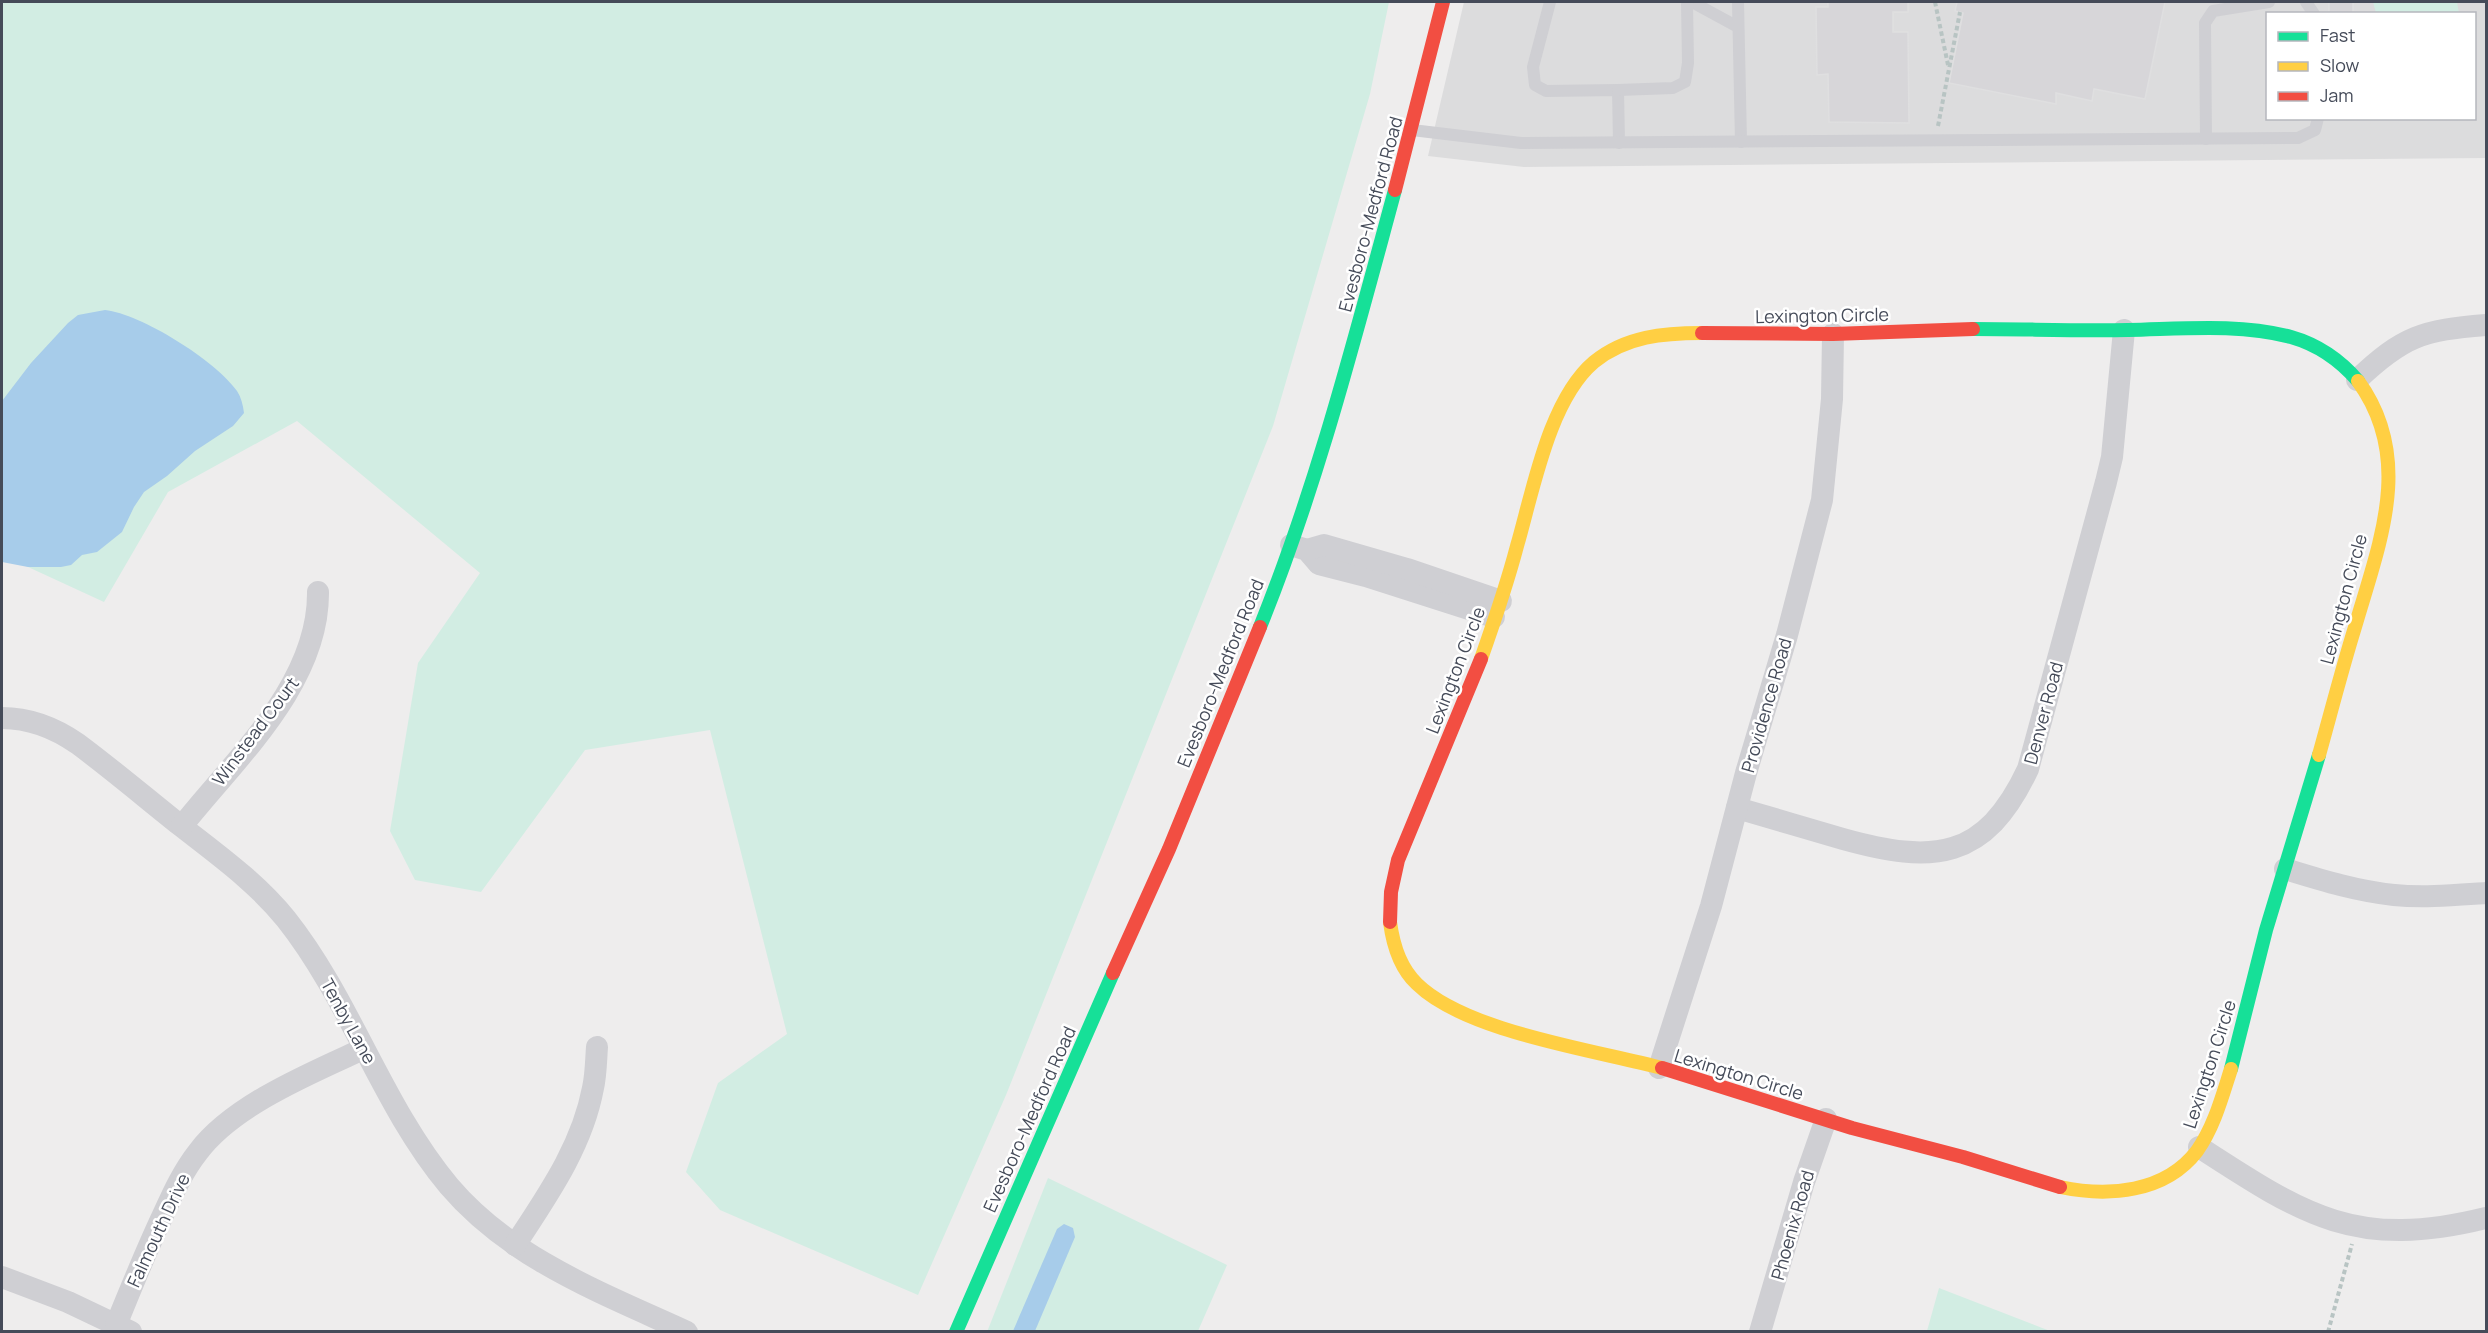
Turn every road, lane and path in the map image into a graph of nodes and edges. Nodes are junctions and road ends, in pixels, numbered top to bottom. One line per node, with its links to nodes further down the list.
1 (1443, 2): 13 (street, Evesboro-Medford Road)
2 (1550, 2): 11 (lane)
3 (1687, 2): 11 (lane)
4 (1692, 2): 9 (lane)
5 (1738, 2): 9 (lane)
6 (1935, 2): 10 (path)
7 (2269, 2): 14 (lane)
8 (1960, 12): 10 (path)
9 (1738, 27): 16 (lane)
10 (1949, 69): 15 (path)
11 (1618, 90): 17 (lane)
12 (2318, 120): 14 (lane)
13 (1411, 130): 17 (lane); 22 (street, Evesboro-Medford Road)
14 (2206, 139): 15 (lane)
15 (1935, 141): 16 (lane)
16 (1741, 142): 17 (lane)
17 (1619, 143)
18 (2487, 325): 21 (street)
19 (2124, 330): 20 (street, Lexington Circle); 21 (street, Lexington Circle); 26 (street, Denver Road)
20 (1833, 334): 24 (street, Lexington Circle); 26 (street, Providence Road)
21 (2357, 380): 28 (street, Lexington Circle)
22 (1299, 547): 24 (street); 41 (street, Evesboro-Medford Road)
23 (318, 592): 27 (street, Winstead Court)
24 (1498, 609): 32 (street, Lexington Circle)
25 (2, 718): 27 (street, Tenby Lane)
26 (1737, 808): 32 (street, Providence Road)
27 (182, 826): 31 (street, Tenby Lane)
28 (2285, 869): 29 (street); 34 (street, Lexington Circle)
29 (2487, 893)
30 (597, 1047): 37 (street)
31 (363, 1049): 37 (street, Tenby Lane); 39 (street, Falmouth Drive)
32 (1659, 1068): 33 (street, Lexington Circle)
33 (1826, 1119): 34 (street, Lexington Circle); 42 (street, Phoenix Road)
34 (2199, 1148): 36 (street)
35 (2487, 1218): 36 (street)
36 (2356, 1226): 43 (path)
37 (515, 1245): 40 (street, Tenby Lane)
38 (2, 1277): 39 (street)
39 (124, 1328)
40 (687, 1332)
41 (956, 1332)
42 (1760, 1332)
43 (2328, 1332)

